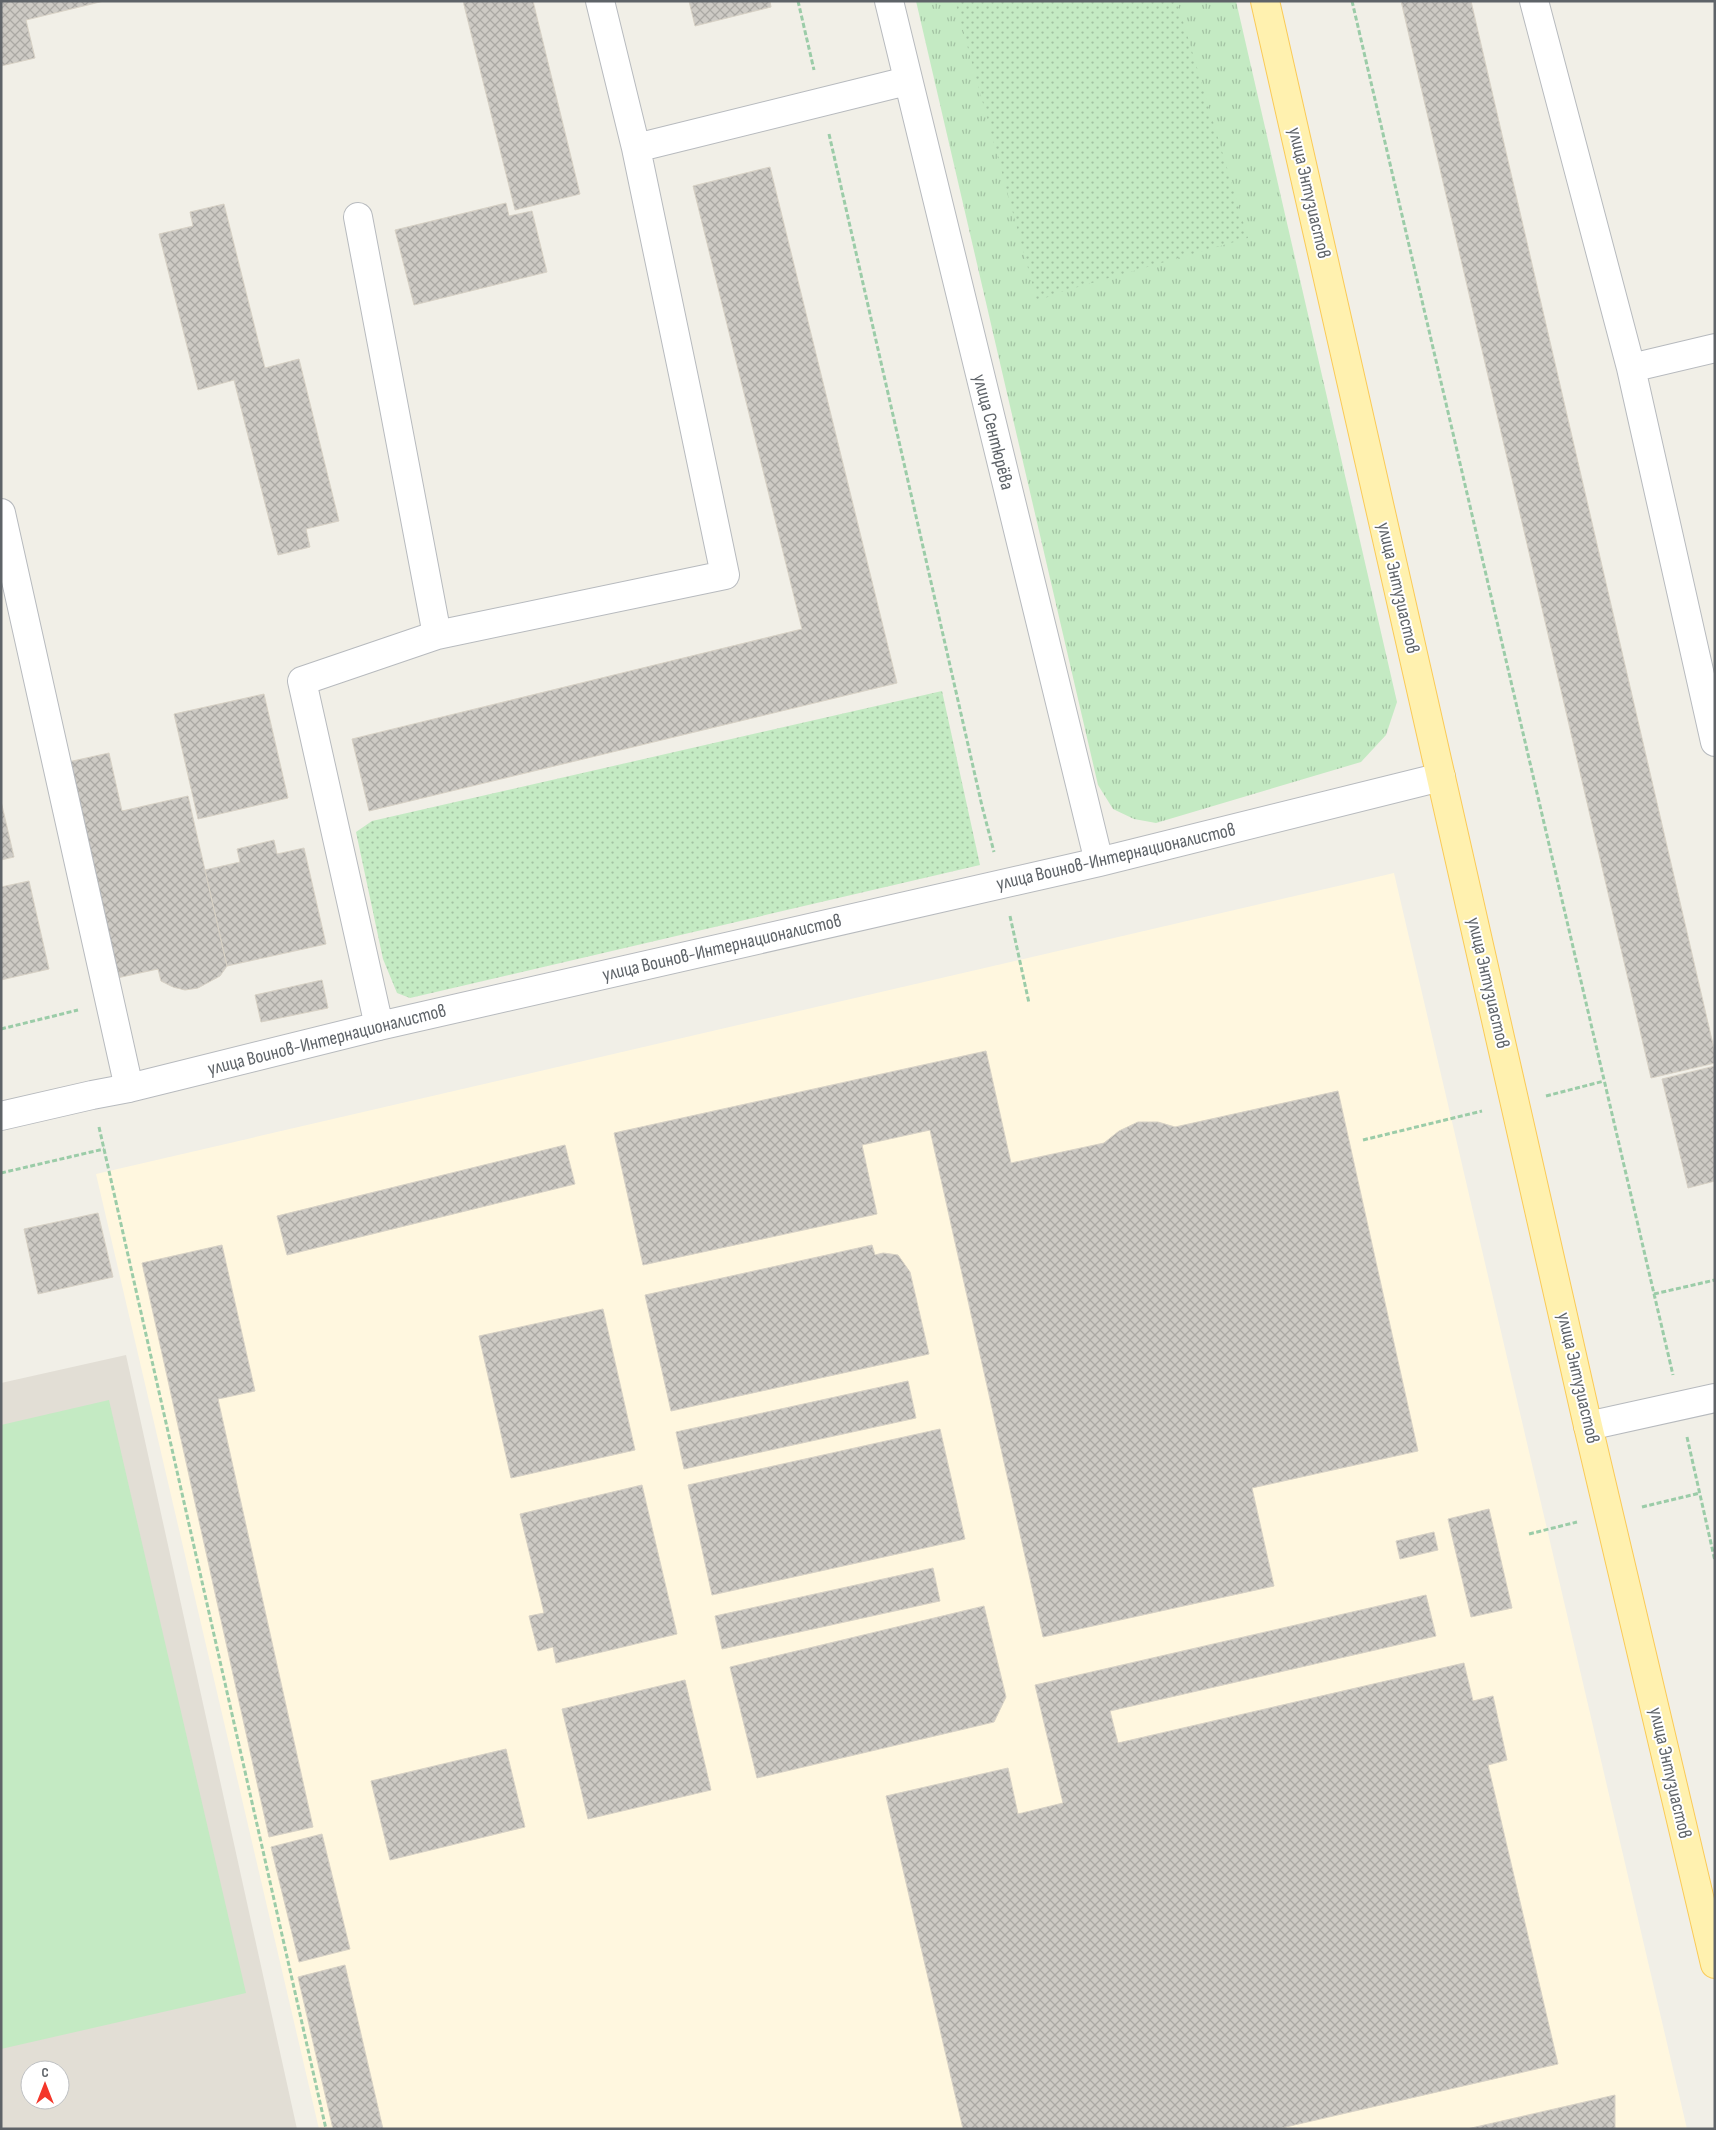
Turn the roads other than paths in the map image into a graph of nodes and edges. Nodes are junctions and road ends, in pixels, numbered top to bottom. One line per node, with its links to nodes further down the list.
1 (600, 1): 6 (street)
2 (888, 1): 5 (street, улица Сентюрёва)
3 (1265, 1): 13 (main road, улица Энтузиастов)
4 (1534, 1): 9 (street)
5 (907, 81): 6 (street); 14 (street, улица Сентюрёва)
6 (636, 148): 11 (street)
7 (358, 218): 11 (street)
8 (1715, 348): 9 (street)
9 (1631, 368): 12 (street)
10 (1, 513): 16 (street)
11 (437, 635): 15 (street)
12 (1715, 742)
13 (1441, 777): 14 (street, улица Воинов-Интернационалистов); 19 (main road, улица Энтузиастов)
14 (1098, 862): 15 (street, улица Воинов-Интернационалистов)
15 (379, 1026): 16 (street, улица Воинов-Интернационалистов)
16 (129, 1088): 17 (street, улица Воинов-Интернационалистов)
17 (1, 1116)
18 (1715, 1398): 19 (street)
19 (1588, 1426): 20 (main road, улица Энтузиастов)
20 (1715, 1964)

